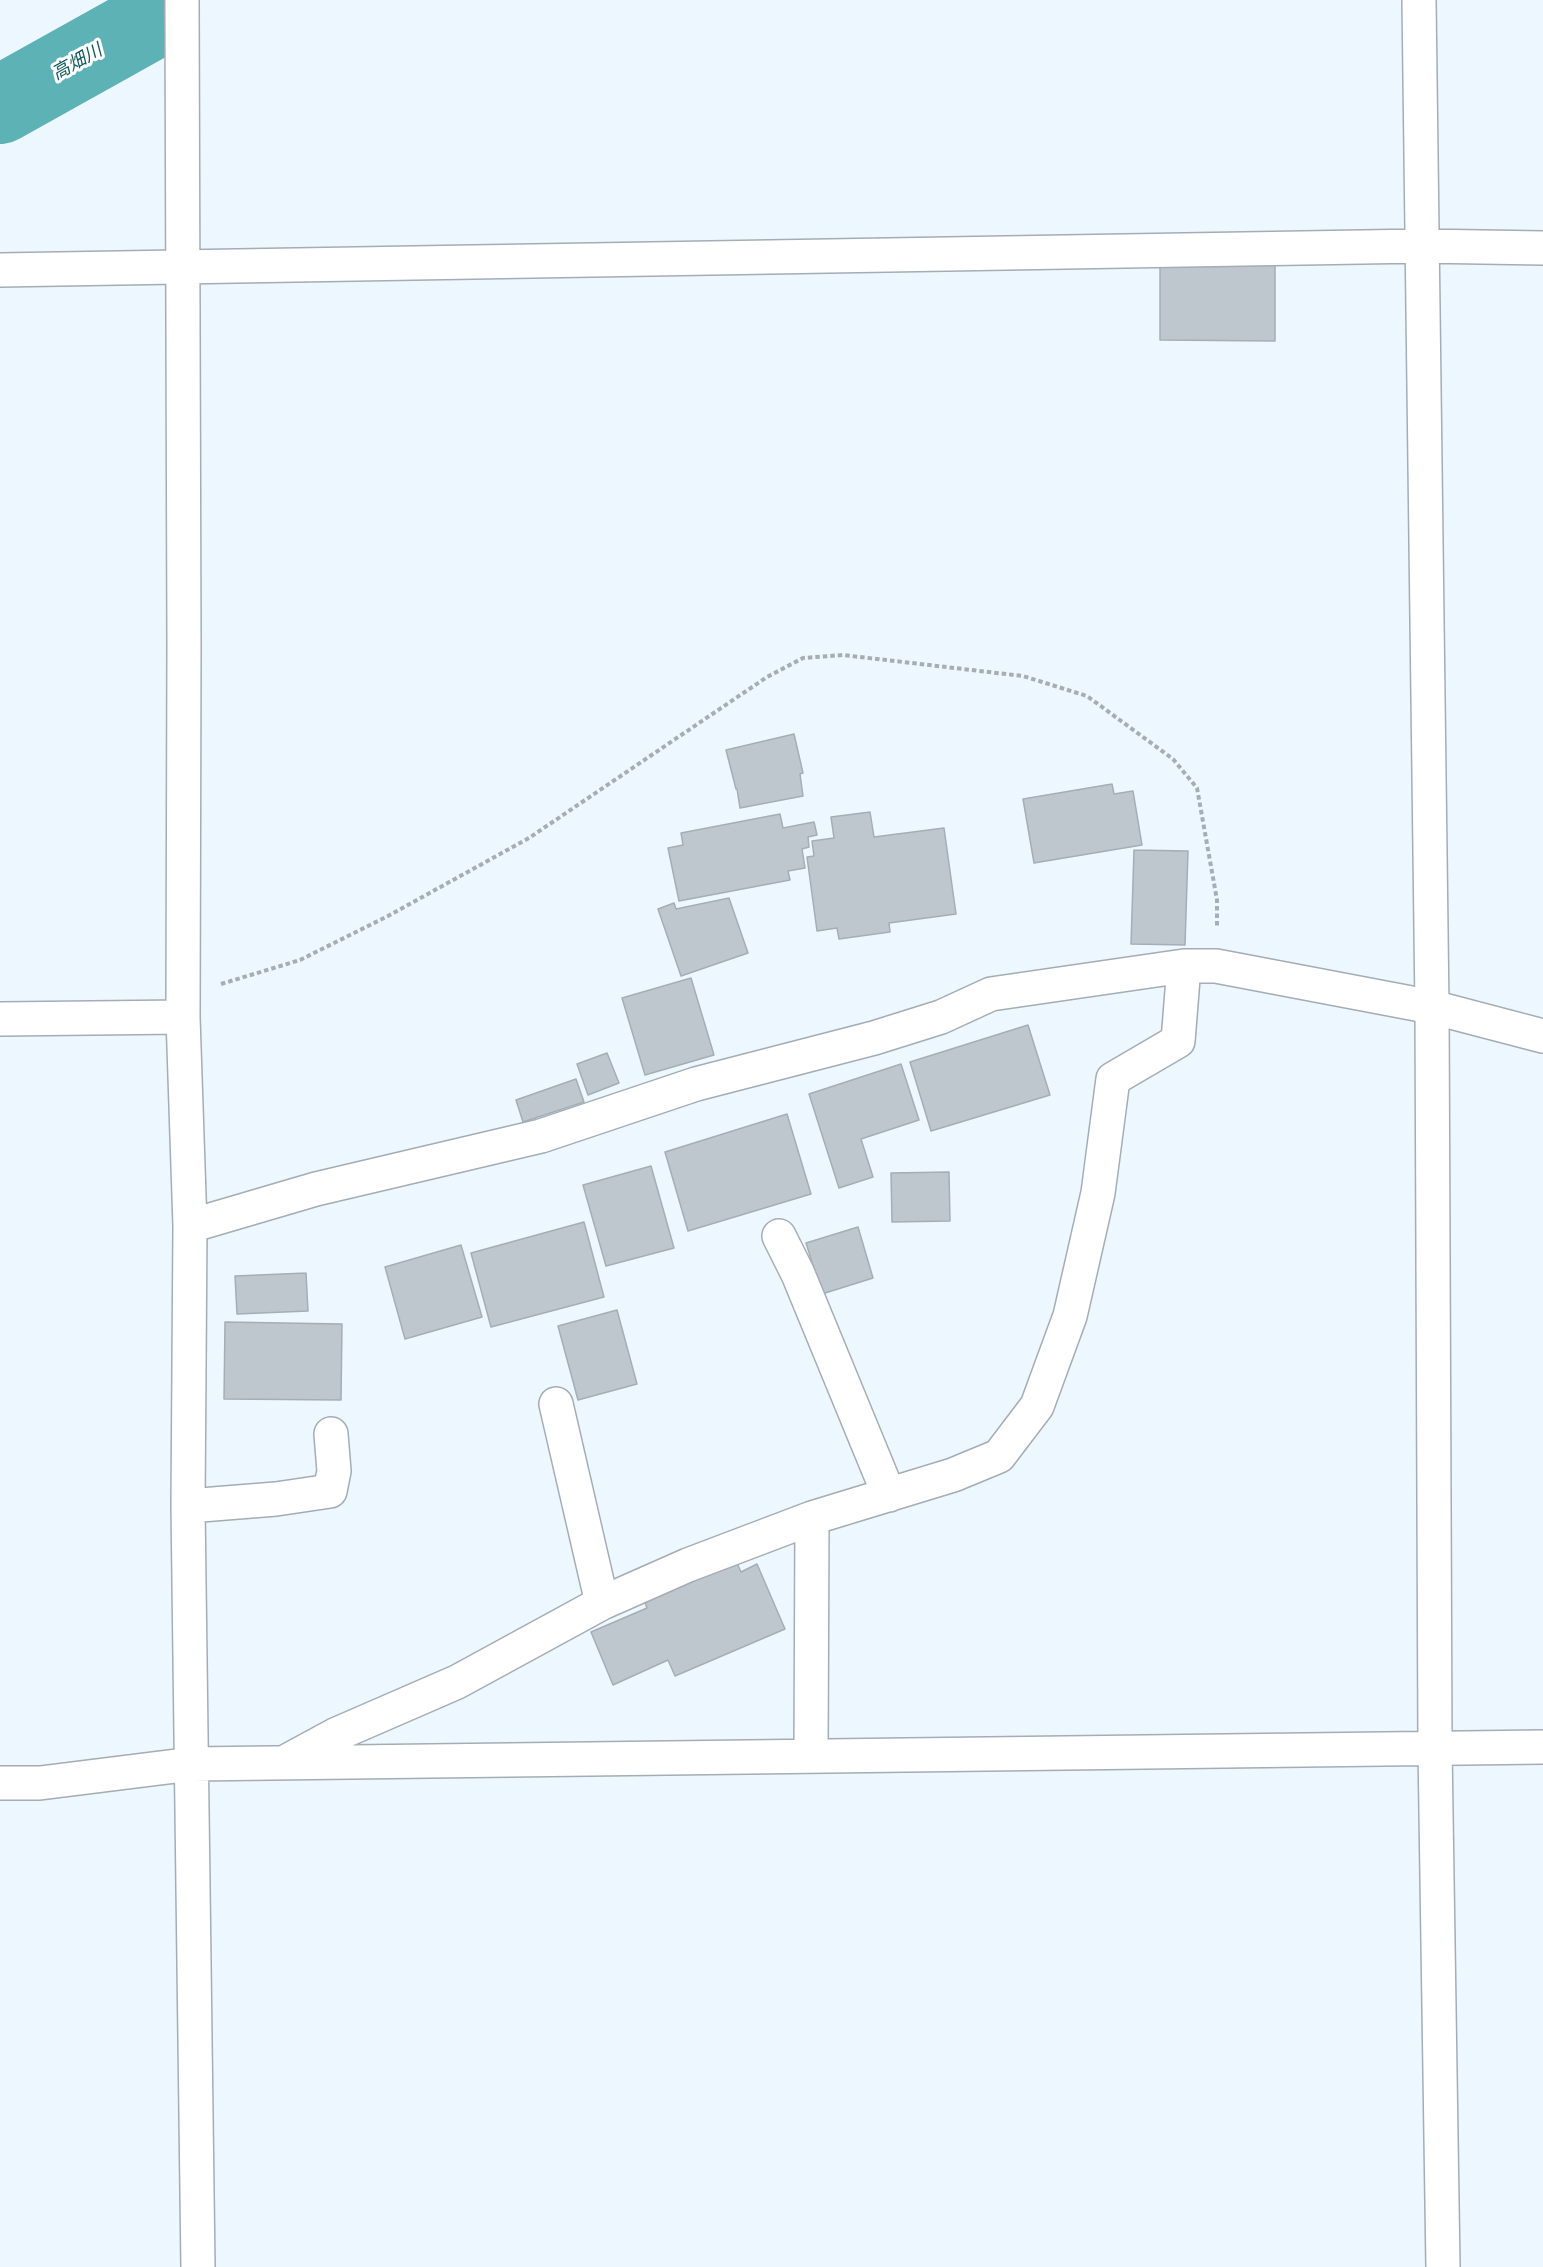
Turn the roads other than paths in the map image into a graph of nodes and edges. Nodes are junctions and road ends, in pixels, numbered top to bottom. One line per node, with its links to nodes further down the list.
1 (182, 0): 5 (street)
2 (1419, 0): 3 (street)
3 (1421, 246): 4 (street); 5 (street); 9 (street)
4 (1543, 248)
5 (182, 268): 6 (street); 8 (street)
6 (0, 270)
7 (1200, 966): 9 (street); 12 (street); 16 (street)
8 (183, 1006): 10 (street); 12 (street)
9 (1432, 1007): 11 (street); 21 (street)
10 (0, 1019)
11 (1543, 1036)
12 (190, 1226): 17 (street)
13 (779, 1236): 16 (street)
14 (556, 1404): 19 (street)
15 (331, 1434): 17 (street)
16 (889, 1494): 18 (street)
17 (188, 1506): 23 (street)
18 (812, 1518): 19 (street); 22 (street)
19 (603, 1603): 24 (street)
20 (1543, 1747): 21 (street)
21 (1435, 1748): 22 (street); 27 (street)
22 (811, 1756): 24 (street)
23 (192, 1764): 24 (street); 25 (street); 26 (street)
24 (280, 1765)
25 (0, 1783)
26 (198, 2267)
27 (1443, 2267)

